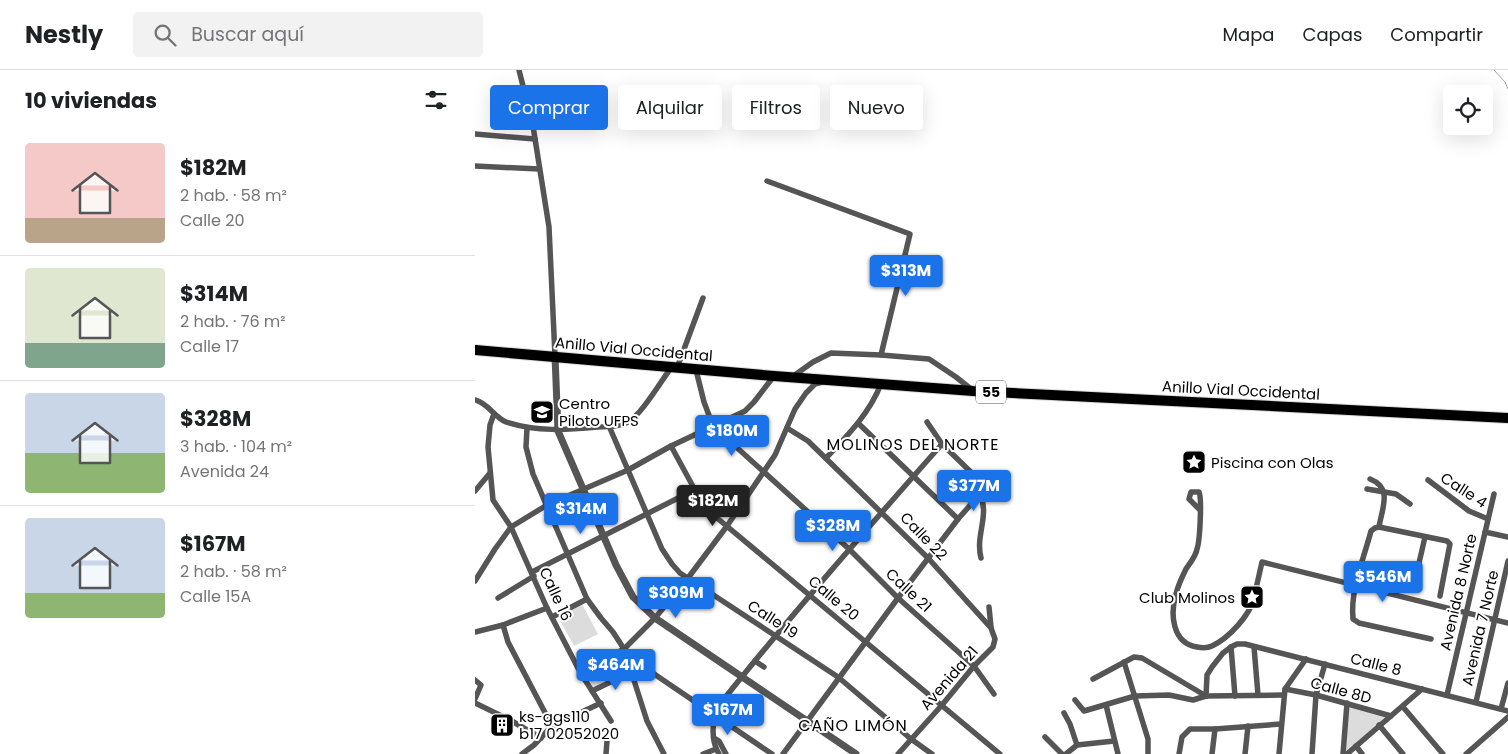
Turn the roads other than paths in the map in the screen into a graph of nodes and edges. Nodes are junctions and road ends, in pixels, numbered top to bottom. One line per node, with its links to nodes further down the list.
1 (519, 70): 2 (street)
2 (523, 85)
3 (533, 130): 5 (street)
4 (475, 134): 5 (street)
5 (535, 139): 7 (street)
6 (475, 166): 7 (street)
7 (539, 169): 12 (street)
8 (767, 182): 11 (street)
9 (703, 298): 13 (street)
10 (475, 350): 12 (highway, Anillo Vial Occidental / 55)
11 (881, 355): 16 (street); 19 (street)
12 (555, 356): 13 (highway, Anillo Vial Occidental / 55); 29 (street)
13 (674, 368): 14 (highway, Anillo Vial Occidental / 55); 25 (street)
14 (696, 370): 15 (highway, Anillo Vial Occidental / 55); 26 (street, Calle 21)
15 (774, 376): 16 (highway, Anillo Vial Occidental / 55); 26 (street)
16 (791, 378): 17 (highway, Anillo Vial Occidental / 55)
17 (826, 380): 18 (highway, Anillo Vial Occidental / 55); 28 (street)
18 (881, 384): 19 (highway, Anillo Vial Occidental / 55); 24 (street)
19 (973, 391): 22 (highway, Anillo Vial Occidental / 55)
20 (475, 400): 21 (street)
21 (494, 414): 27 (street); 35 (street, Calle 16)
22 (1508, 418)
23 (927, 422): 30 (street)
24 (859, 424): 32 (street); 36 (street)
25 (609, 426): 29 (street); 33 (street, Calle 19)
26 (713, 426): 31 (street); 34 (street, Calle 21)
27 (527, 428): 29 (street); 47 (street)
28 (787, 428): 32 (street, Calle 22); 34 (street)
29 (558, 431): 41 (street)
30 (942, 444): 36 (street); 44 (street)
31 (671, 446): 33 (street); 42 (street, Calle 20)
32 (825, 458): 49 (street, Calle 22)
33 (628, 470): 41 (street); 50 (street, Calle 19)
34 (764, 472): 53 (street); 60 (street, Calle 21)
35 (490, 473): 40 (street); 55 (street, Calle 16)
36 (913, 477): 49 (street); 51 (street)
37 (1370, 479): 43 (street)
38 (1428, 480): 52 (street, Calle 4)
39 (1367, 489): 43 (street)
40 (475, 490)
41 (585, 490): 47 (street); 57 (street)
42 (694, 490): 50 (street); 53 (street, Calle 20)
43 (1385, 493): 46 (street); 54 (street)
44 (980, 494): 51 (street); 63 (street)
45 (1494, 494): 52 (street, Avenida 8 Norte)
46 (1410, 504)
47 (547, 505): 55 (street); 61 (street)
48 (1200, 510): 68 (street)
49 (883, 513): 60 (street); 62 (street, Calle 22)
50 (647, 514): 57 (street); 66 (street, Calle 19)
51 (958, 519): 62 (street)
52 (1488, 519): 56 (street, Avenida 8 Norte)
53 (727, 526): 66 (street); 70 (street, Calle 20)
54 (1379, 527): 58 (street); 68 (street)
55 (511, 528): 65 (street, Calle 16); 67 (street)
56 (1485, 532): 59 (street, Calle 4); 77 (street, Avenida 8 Norte)
57 (603, 536): 61 (street); 79 (street)
58 (1425, 537): 69 (street); 71 (street)
59 (1508, 537)
60 (849, 549): 70 (street); 73 (street, Calle 21)
61 (568, 553): 65 (street); 74 (street)
62 (928, 558): 73 (street); 83 (street, Calle 22)
63 (981, 558)
64 (1508, 560): 80 (street, Avenida 7 Norte)
65 (533, 574): 72 (street); 76 (street, Calle 16)
66 (688, 578): 79 (street); 85 (street, Calle 19)
67 (475, 581)
68 (1357, 586): 77 (street); 87 (street)
69 (1413, 589)
70 (810, 595): 85 (street); 88 (street, Calle 20)
71 (1440, 596)
72 (498, 598)
73 (898, 598): 88 (street); 97 (street, Calle 21)
74 (587, 600): 78 (street); 91 (street)
75 (989, 607): 83 (street)
76 (547, 608): 78 (street, Calle 16); 82 (street)
77 (1466, 613): 80 (street); 112 (street, Avenida 8 Norte)
78 (552, 617): 99 (street, Calle 16)
79 (655, 618): 91 (street); 101 (street)
80 (1495, 620): 81 (street); 117 (street, Avenida 7 Norte)
81 (1508, 623)
82 (503, 625): 84 (street); 134 (street)
83 (991, 628): 86 (street, Calle 22)
84 (475, 632)
85 (775, 635): 94 (street); 102 (street, Calle 19)
86 (995, 639): 97 (street, Avenida 21)
87 (1431, 640)
88 (866, 642): 102 (street); 121 (street, Calle 20)
89 (1234, 646): 90 (street, Calle 8); 114 (street); 115 (street)
90 (1254, 647): 93 (street, Calle 8); 110 (street)
91 (624, 649): 92 (street); 99 (street)
92 (627, 658): 100 (street); 127 (street)
93 (1306, 659): 96 (street, Calle 8); 108 (street)
94 (755, 661): 98 (street); 101 (street)
95 (1124, 662): 103 (street); 113 (street); 114 (street)
96 (1325, 664): 106 (street, Calle 8); 111 (street)
97 (974, 666): 109 (street, Calle 21); 121 (street, Avenida 21)
98 (764, 667)
99 (580, 672): 107 (street, Calle 16)
100 (631, 672): 107 (street); 148 (street)
101 (742, 676): 127 (street); 131 (street)
102 (838, 677): 131 (street); 140 (street, Calle 19)
103 (1093, 679)
104 (475, 680): 118 (street)
105 (1508, 682): 124 (street)
106 (1422, 689): 112 (street, Calle 8); 123 (street)
107 (593, 691): 119 (street, Calle 16)
108 (1284, 692): 110 (street, Calle 8D); 111 (street, Calle 8D); 132 (street)
109 (994, 694)
110 (1258, 695): 115 (street, Calle 8D)
111 (1316, 695): 120 (street, Calle 8D); 165 (street)
112 (1447, 695): 117 (street, Calle 8)
113 (1135, 696): 114 (street, Calle 8D); 122 (street, Calle 8D); 160 (street)
114 (1206, 696): 115 (street, Calle 8D)
115 (1235, 696)
116 (1075, 700): 122 (street, Calle 8D)
117 (1476, 702): 124 (street, Calle 8)
118 (475, 703): 138 (street)
119 (601, 703): 130 (street, Calle 16); 134 (street)
120 (1347, 703): 128 (street, Calle 8D); 166 (street)
121 (942, 705): 140 (street, Avenida 21); 156 (street, Calle 20)
122 (1106, 705): 142 (street)
123 (1403, 706): 128 (street); 170 (street)
124 (1501, 709): 125 (street, Calle 8)
125 (1508, 711)
126 (1064, 713): 143 (street)
127 (715, 714): 139 (street); 151 (street)
128 (1391, 716): 133 (street)
129 (1508, 718): 171 (street)
130 (611, 720)
131 (807, 720): 152 (street); 153 (street)
132 (1281, 724): 135 (street); 164 (street)
133 (1379, 725): 144 (street); 169 (street)
134 (553, 726): 138 (street)
135 (1248, 726): 136 (street); 163 (street)
136 (1215, 730): 161 (street); 162 (street)
137 (1045, 737): 157 (street)
138 (541, 738): 146 (street)
139 (714, 738): 145 (street); 150 (street)
140 (911, 739): 154 (street, Avenida 21); 155 (street, Calle 19)
141 (607, 741): 147 (street)
142 (1114, 741): 143 (street); 159 (street)
143 (1077, 745): 158 (street)
144 (1356, 746): 167 (street); 168 (street)
145 (717, 751): 149 (street)
146 (522, 754)
147 (606, 754)
148 (664, 754)
149 (703, 754)
150 (726, 754)
151 (772, 754)
152 (783, 754)
153 (856, 754)
154 (898, 754)
155 (932, 754)
156 (1000, 754)
157 (1062, 754)
158 (1066, 754)
159 (1118, 754)
160 (1148, 754)
161 (1179, 754)
162 (1212, 754)
163 (1245, 754)
164 (1279, 754)
165 (1312, 754)
166 (1343, 754)
167 (1347, 754)
168 (1362, 754)
169 (1403, 754)
170 (1443, 754)
171 (1466, 754)

